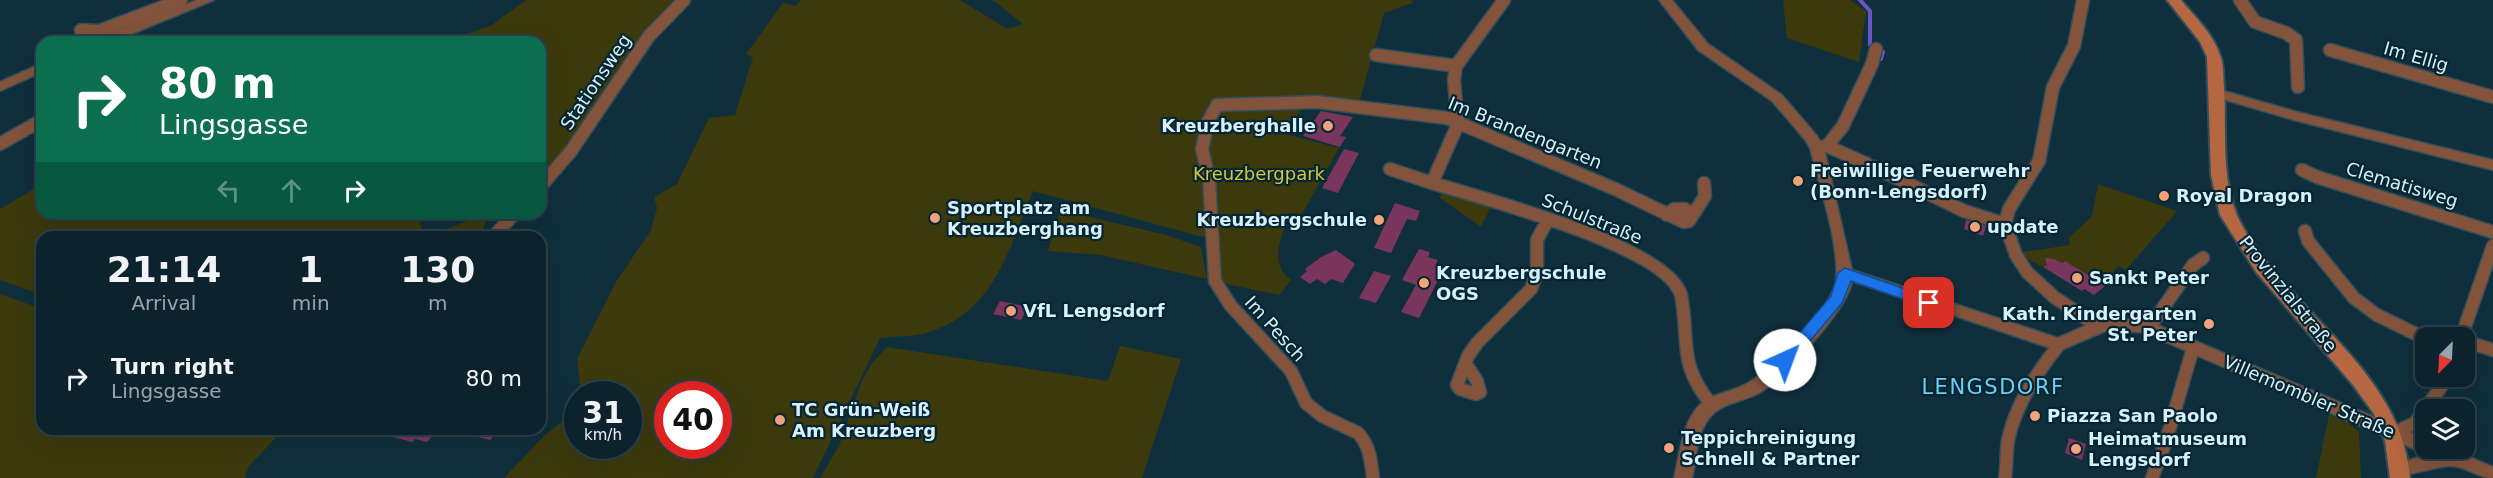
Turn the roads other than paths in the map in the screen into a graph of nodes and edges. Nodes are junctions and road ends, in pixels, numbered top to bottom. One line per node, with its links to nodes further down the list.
1 (181, 0): 9 (street)
2 (208, 0): 10 (street)
3 (684, 0): 27 (street, Stationsweg)
4 (1504, 0): 14 (street)
5 (1665, 0): 23 (street)
6 (2083, 0): 32 (street)
7 (2174, 0): 19 (main road, Provinzialstraße)
8 (2240, 0): 17 (street)
9 (81, 30)
10 (115, 36)
11 (1876, 49): 23 (street)
12 (2330, 50): 18 (street, Im Ellig)
13 (1376, 55): 14 (street)
14 (1456, 66): 21 (street)
15 (36, 70): 16 (street)
16 (0, 87)
17 (2298, 87)
18 (2493, 97)
19 (2217, 99): 24 (street); 51 (main road, Provinzialstraße)
20 (36, 123): 22 (street)
21 (1458, 124): 28 (street); 29 (street, Im Brandengarten); 36 (street, Im Brandengarten)
22 (0, 144)
23 (1822, 147): 32 (street); 39 (street)
24 (2493, 165)
25 (1390, 169): 28 (street, Schulstraße)
26 (2302, 170): 35 (street, Clematisweg)
27 (546, 180)
28 (1432, 183): 31 (street, Schulstraße)
29 (1704, 183)
30 (510, 219): 33 (street)
31 (1548, 219): 48 (street); 50 (street, Schulstraße)
32 (2006, 224): 40 (street)
33 (498, 231)
34 (2305, 231): 43 (street)
35 (2493, 232)
36 (1212, 243): 57 (street, Im Pesch)
37 (2493, 246): 41 (street)
38 (2203, 258): 42 (street)
39 (1845, 273): 45 (street); 50 (street)
40 (2096, 326): 42 (street, Villemombler Straße); 45 (street)
41 (2465, 327)
42 (2148, 328): 46 (street, Villemombler Straße)
43 (2415, 334)
44 (2475, 344): 47 (street)
45 (2059, 345): 58 (street)
46 (2193, 348): 51 (street, Villemombler Straße); 59 (street)
47 (2493, 350)
48 (1466, 364)
49 (2441, 387): 51 (street)
50 (1713, 405): 56 (street)
51 (2393, 433): 52 (street, Villemombler Straße); 54 (main road, Provinzialstraße)
52 (2415, 443)
53 (2453, 459): 54 (street); 55 (street, Villemombler Straße)
54 (2400, 474)
55 (2493, 475)
56 (1687, 477)
57 (1373, 478)
58 (2005, 478)
59 (2152, 478)

